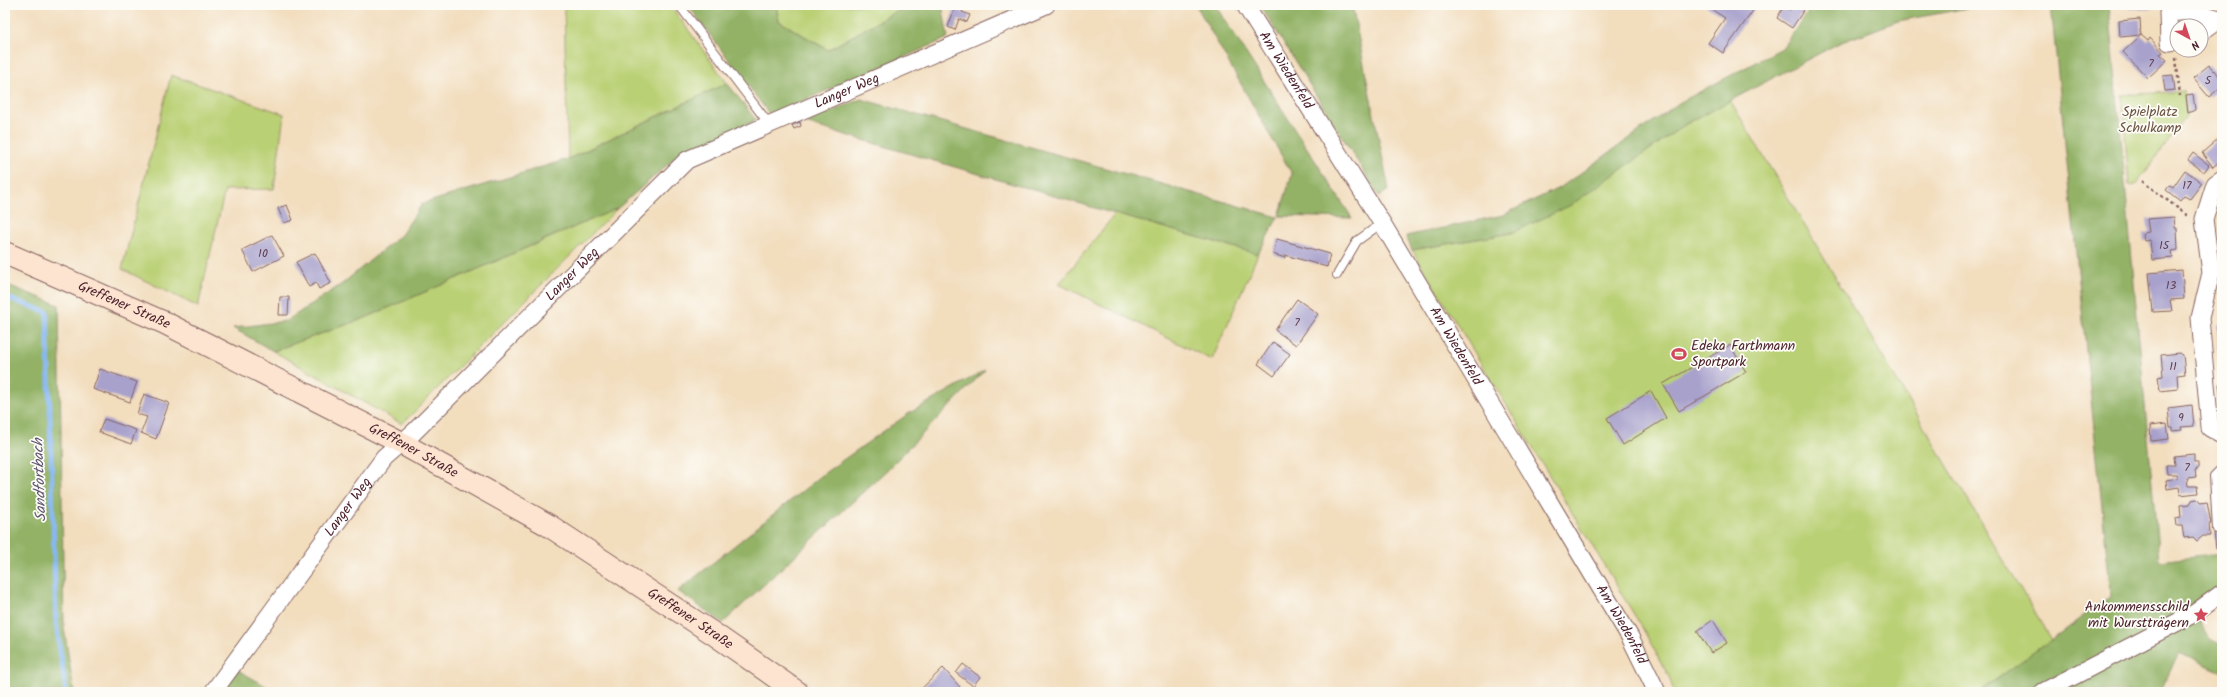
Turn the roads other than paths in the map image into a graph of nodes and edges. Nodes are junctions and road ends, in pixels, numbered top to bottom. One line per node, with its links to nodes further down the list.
1 (679, 5): 7 (lane)
2 (1046, 5): 7 (street, Langer Weg)
3 (1245, 5): 9 (street, Am Wiedenfeld)
4 (2220, 19): 5 (street); 6 (street)
5 (2209, 27)
6 (2169, 42)
7 (769, 124): 13 (street, Langer Weg)
8 (2222, 179): 12 (street)
9 (1382, 223): 11 (lane); 20 (street, Am Wiedenfeld)
10 (5, 253): 13 (main road, Greffener Straße)
11 (1337, 275)
12 (2222, 435)
13 (401, 443): 18 (street, Langer Weg); 19 (main road, Greffener Straße)
14 (2222, 468): 15 (lane)
15 (2217, 529)
16 (2222, 593): 17 (street)
17 (2063, 687): 21 (street)
18 (213, 692)
19 (797, 692)
20 (1657, 692)
21 (2043, 692)

